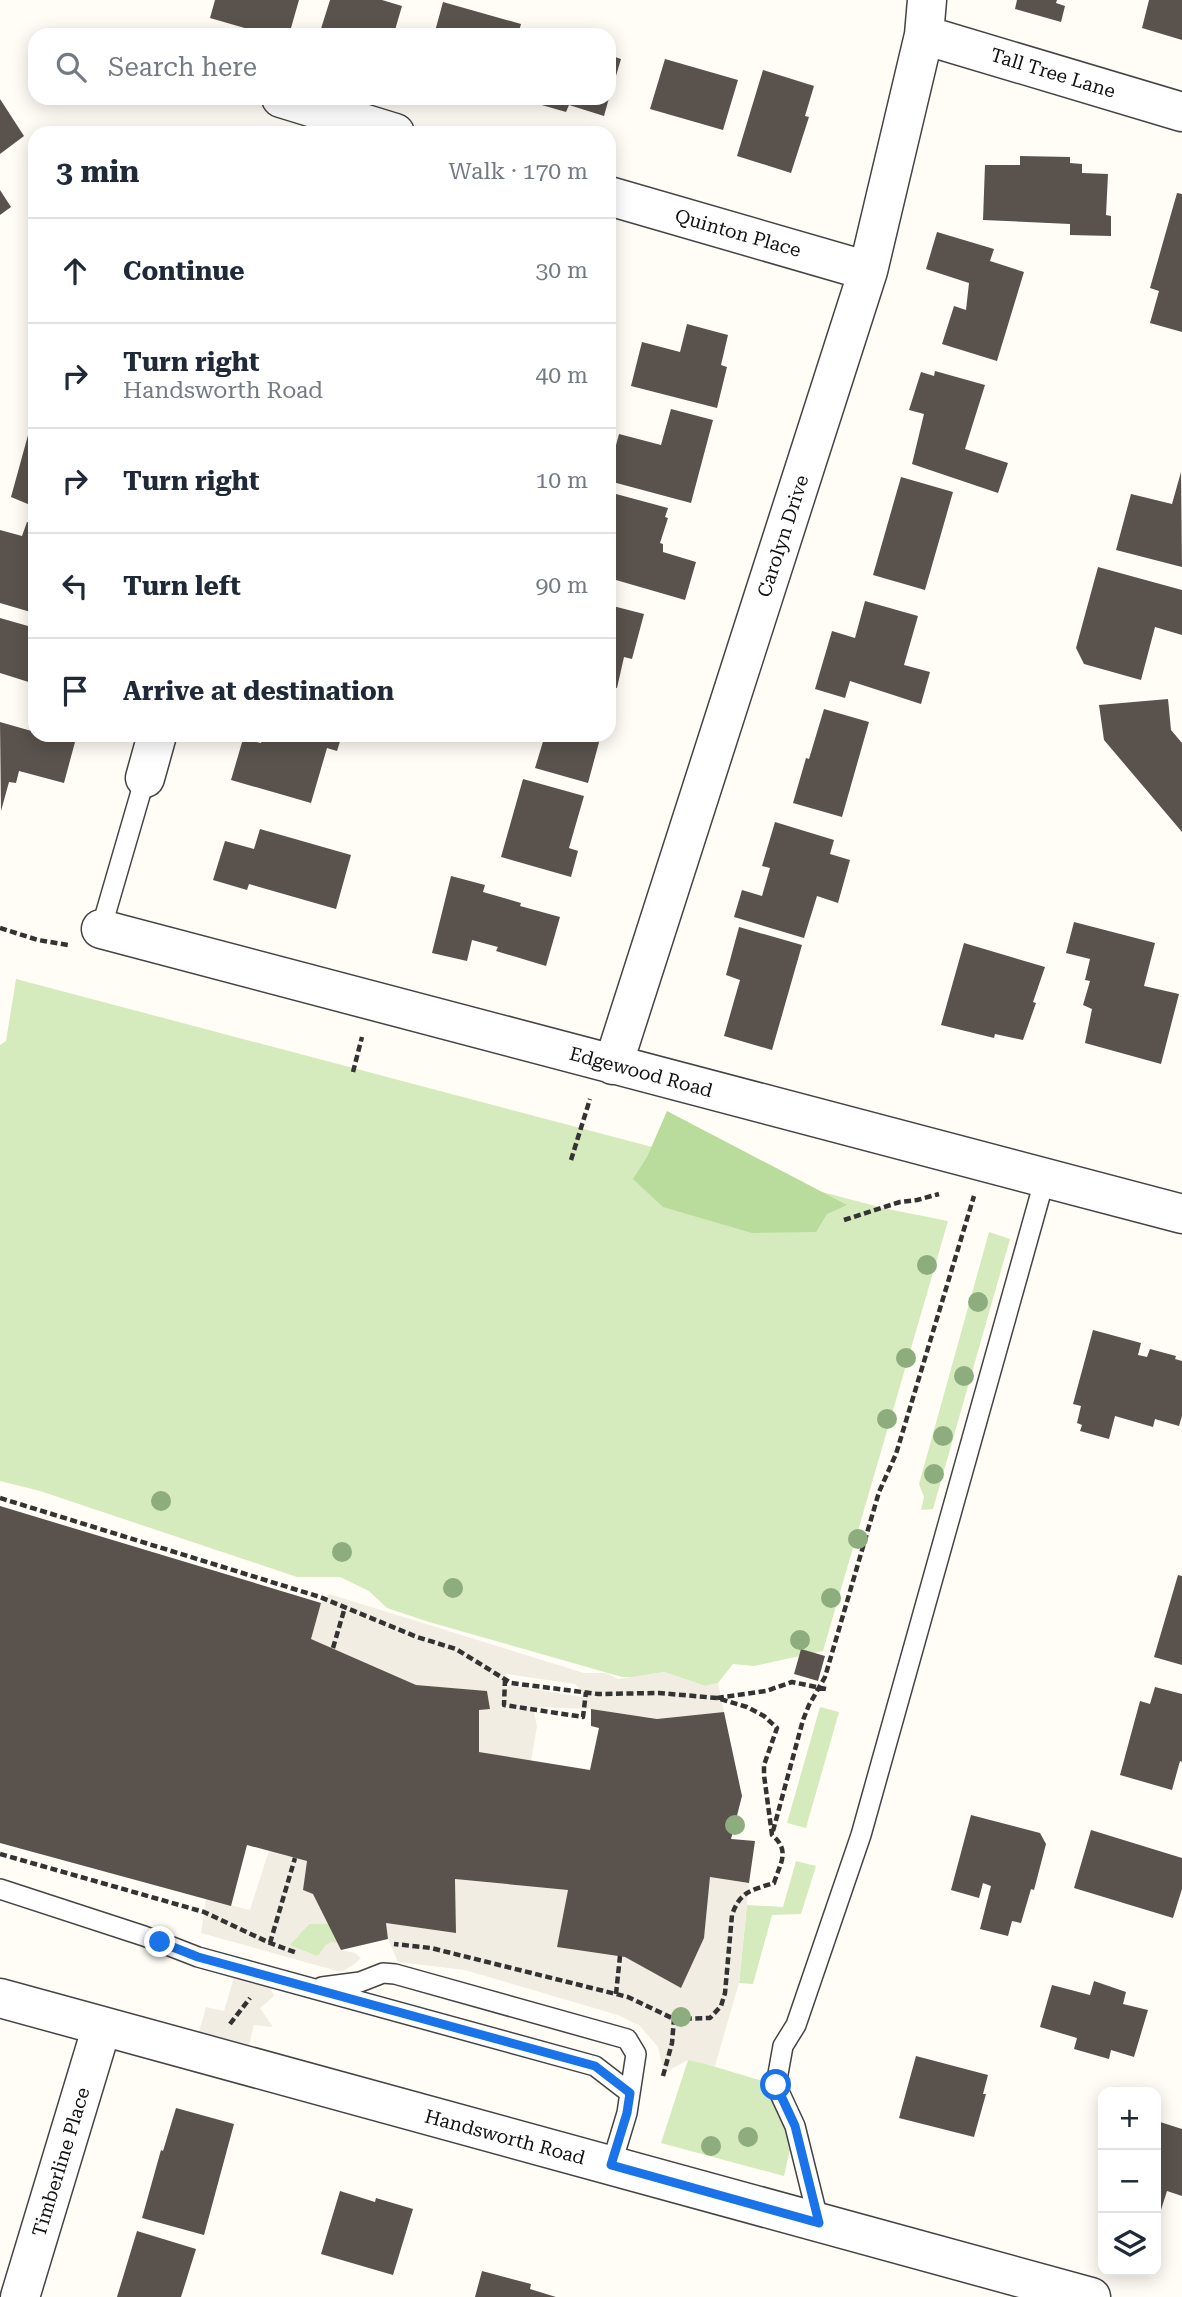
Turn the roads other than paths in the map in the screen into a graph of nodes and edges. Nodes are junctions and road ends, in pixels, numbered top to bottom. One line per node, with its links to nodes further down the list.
1 (926, 18): 3 (street, Tall Tree Lane); 6 (street, Carolyn Drive)
2 (295, 105): 4 (street)
3 (1182, 112)
4 (332, 124)
5 (616, 198): 6 (street, Quinton Place)
6 (867, 271): 10 (street, Carolyn Drive)
7 (156, 742): 8 (street)
8 (145, 778): 9 (lane)
9 (102, 929): 10 (street, Edgewood Road)
10 (613, 1065): 11 (street, Edgewood Road)
11 (1045, 1178): 12 (street, Edgewood Road); 19 (lane)
12 (1182, 1214)
13 (0, 1889): 14 (lane)
14 (311, 1988): 17 (lane); 17 (lane)
15 (0, 1998): 16 (street, Handsworth Road)
16 (102, 2026): 18 (street, Handsworth Road); 20 (street, Timberline Place)
17 (630, 2093): 18 (lane)
18 (611, 2165): 19 (street, Handsworth Road)
19 (819, 2223): 21 (street, Handsworth Road)
20 (20, 2297)
21 (1091, 2297)

